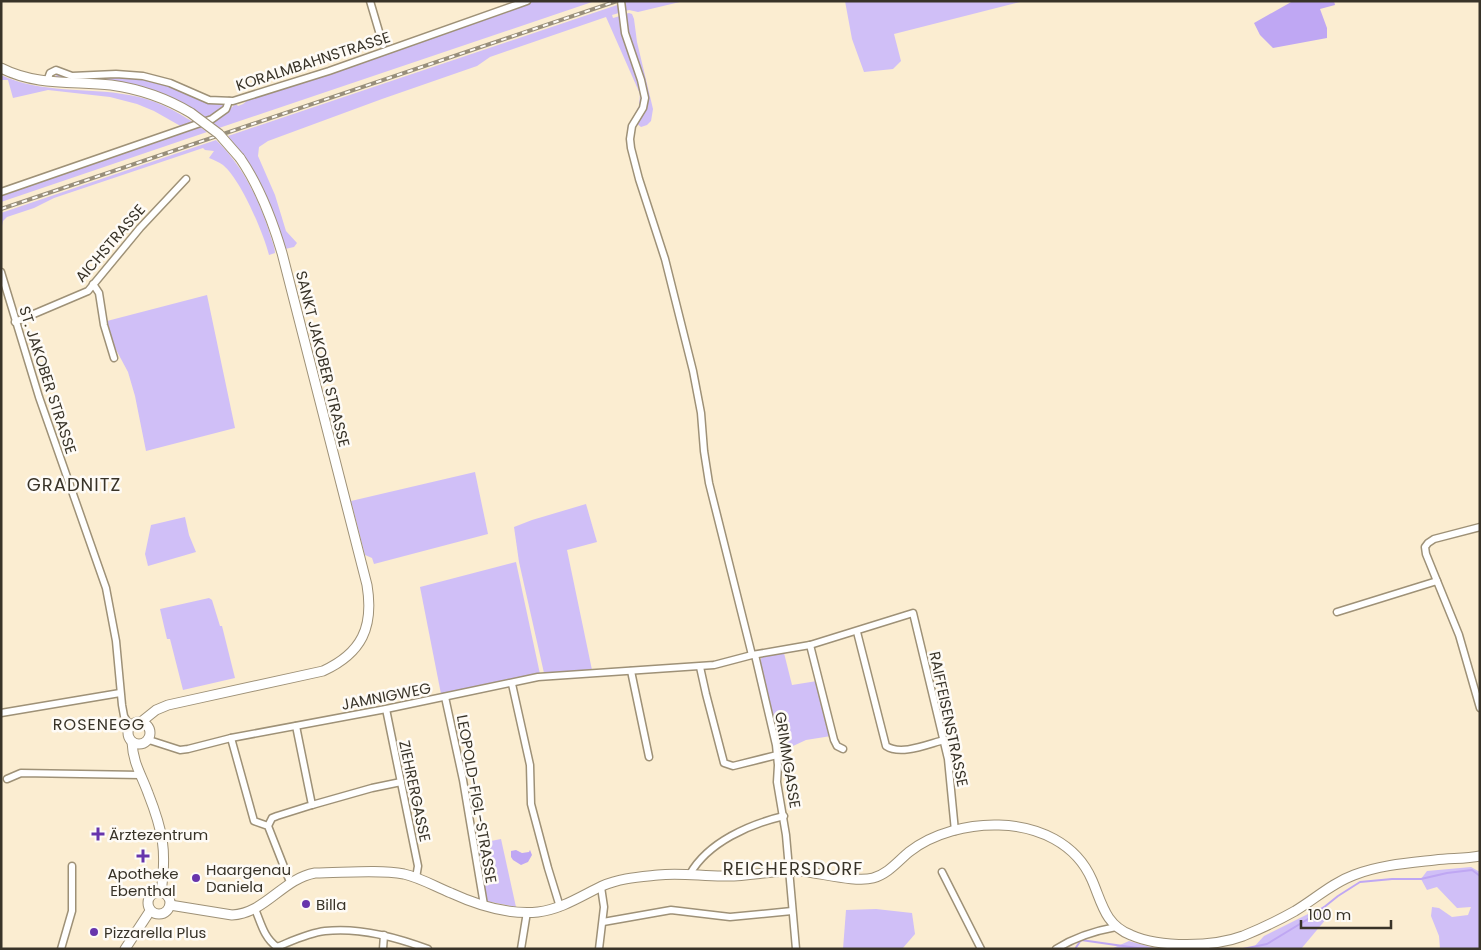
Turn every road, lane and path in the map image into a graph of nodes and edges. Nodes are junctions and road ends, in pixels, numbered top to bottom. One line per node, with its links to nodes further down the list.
1 (370, 1): 4 (street)
2 (527, 1): 7 (street, KORALMBAHNSTRASSE)
3 (621, 1): 20 (street, GRIMMGASSE)
4 (383, 45)
5 (1, 68): 6 (main road, SANKT JAKOBER STRASSE)
6 (47, 82): 7 (street); 29 (main road, SANKT JAKOBER STRASSE, bridge)
7 (229, 101): 9 (street, KORALMBAHNSTRASSE)
8 (186, 179): 11 (street, AICHSTRASSE)
9 (1, 192)
10 (1, 272): 12 (street, ST. JAKOBER STRASSE)
11 (93, 284): 12 (street, AICHSTRASSE); 13 (street)
12 (16, 322): 24 (street, ST. JAKOBER STRASSE)
13 (114, 358)
14 (1480, 527): 15 (street)
15 (1437, 581): 16 (street); 26 (street)
16 (1337, 612)
17 (913, 613): 18 (street, JAMNIGWEG); 34 (street, RAIFFEISENSTRASSE)
18 (857, 632): 19 (street, JAMNIGWEG); 34 (street)
19 (810, 645): 20 (street, JAMNIGWEG); 36 (street)
20 (753, 655): 21 (street, JAMNIGWEG); 37 (street, GRIMMGASSE)
21 (700, 667): 22 (street, JAMNIGWEG); 37 (street)
22 (631, 671): 23 (street, JAMNIGWEG); 38 (street)
23 (512, 684): 25 (street, JAMNIGWEG); 57 (street)
24 (120, 693): 28 (street); 30 (street, ST. JAKOBER STRASSE)
25 (445, 697): 27 (street, JAMNIGWEG); 56 (street, LEOPOLD-FIGL-STRASSE)
26 (1480, 708)
27 (386, 710): 31 (street, JAMNIGWEG); 41 (street, ZIEHRERGASSE)
28 (1, 712)
29 (145, 724): 30 (main road, SANKT JAKOBER STRASSE); 33 (main road)
30 (130, 726): 35 (main road)
31 (296, 726): 32 (street, JAMNIGWEG); 42 (street)
32 (231, 738): 33 (street, JAMNIGWEG); 44 (street)
33 (149, 740): 35 (main road)
34 (944, 740): 45 (street, RAIFFEISENSTRASSE)
35 (136, 743): 39 (main road)
36 (843, 749)
37 (777, 755): 43 (street, GRIMMGASSE)
38 (649, 757)
39 (141, 775): 40 (street); 54 (main road)
40 (7, 779)
41 (401, 782): 42 (street); 51 (street, ZIEHRERGASSE)
42 (312, 806): 44 (street)
43 (784, 816): 48 (street, GRIMMGASSE); 50 (street)
44 (268, 826): 52 (street)
45 (955, 831): 48 (main road); 63 (main road)
46 (1480, 856): 63 (main road)
47 (72, 866): 66 (street)
48 (788, 871): 50 (main road); 60 (street, GRIMMGASSE)
49 (942, 872): 73 (street)
50 (690, 874): 53 (main road)
51 (416, 878): 52 (main road); 56 (main road)
52 (290, 882): 58 (main road)
53 (601, 887): 57 (main road); 62 (street)
54 (161, 892): 55 (main road); 59 (main road)
55 (170, 905): 58 (main road); 59 (main road)
56 (484, 905): 61 (main road)
57 (560, 907): 61 (main road)
58 (255, 909): 65 (street)
59 (150, 911): 67 (main road)
60 (792, 911): 62 (street); 72 (street, GRIMMGASSE)
61 (527, 912): 70 (street)
62 (602, 922): 71 (street)
63 (1116, 927): 74 (street)
64 (384, 935): 65 (street); 68 (street); 69 (street)
65 (278, 948)
66 (61, 949)
67 (124, 949)
68 (383, 949)
69 (428, 949)
70 (521, 949)
71 (599, 949)
72 (796, 949)
73 (982, 949)
74 (1056, 949)

